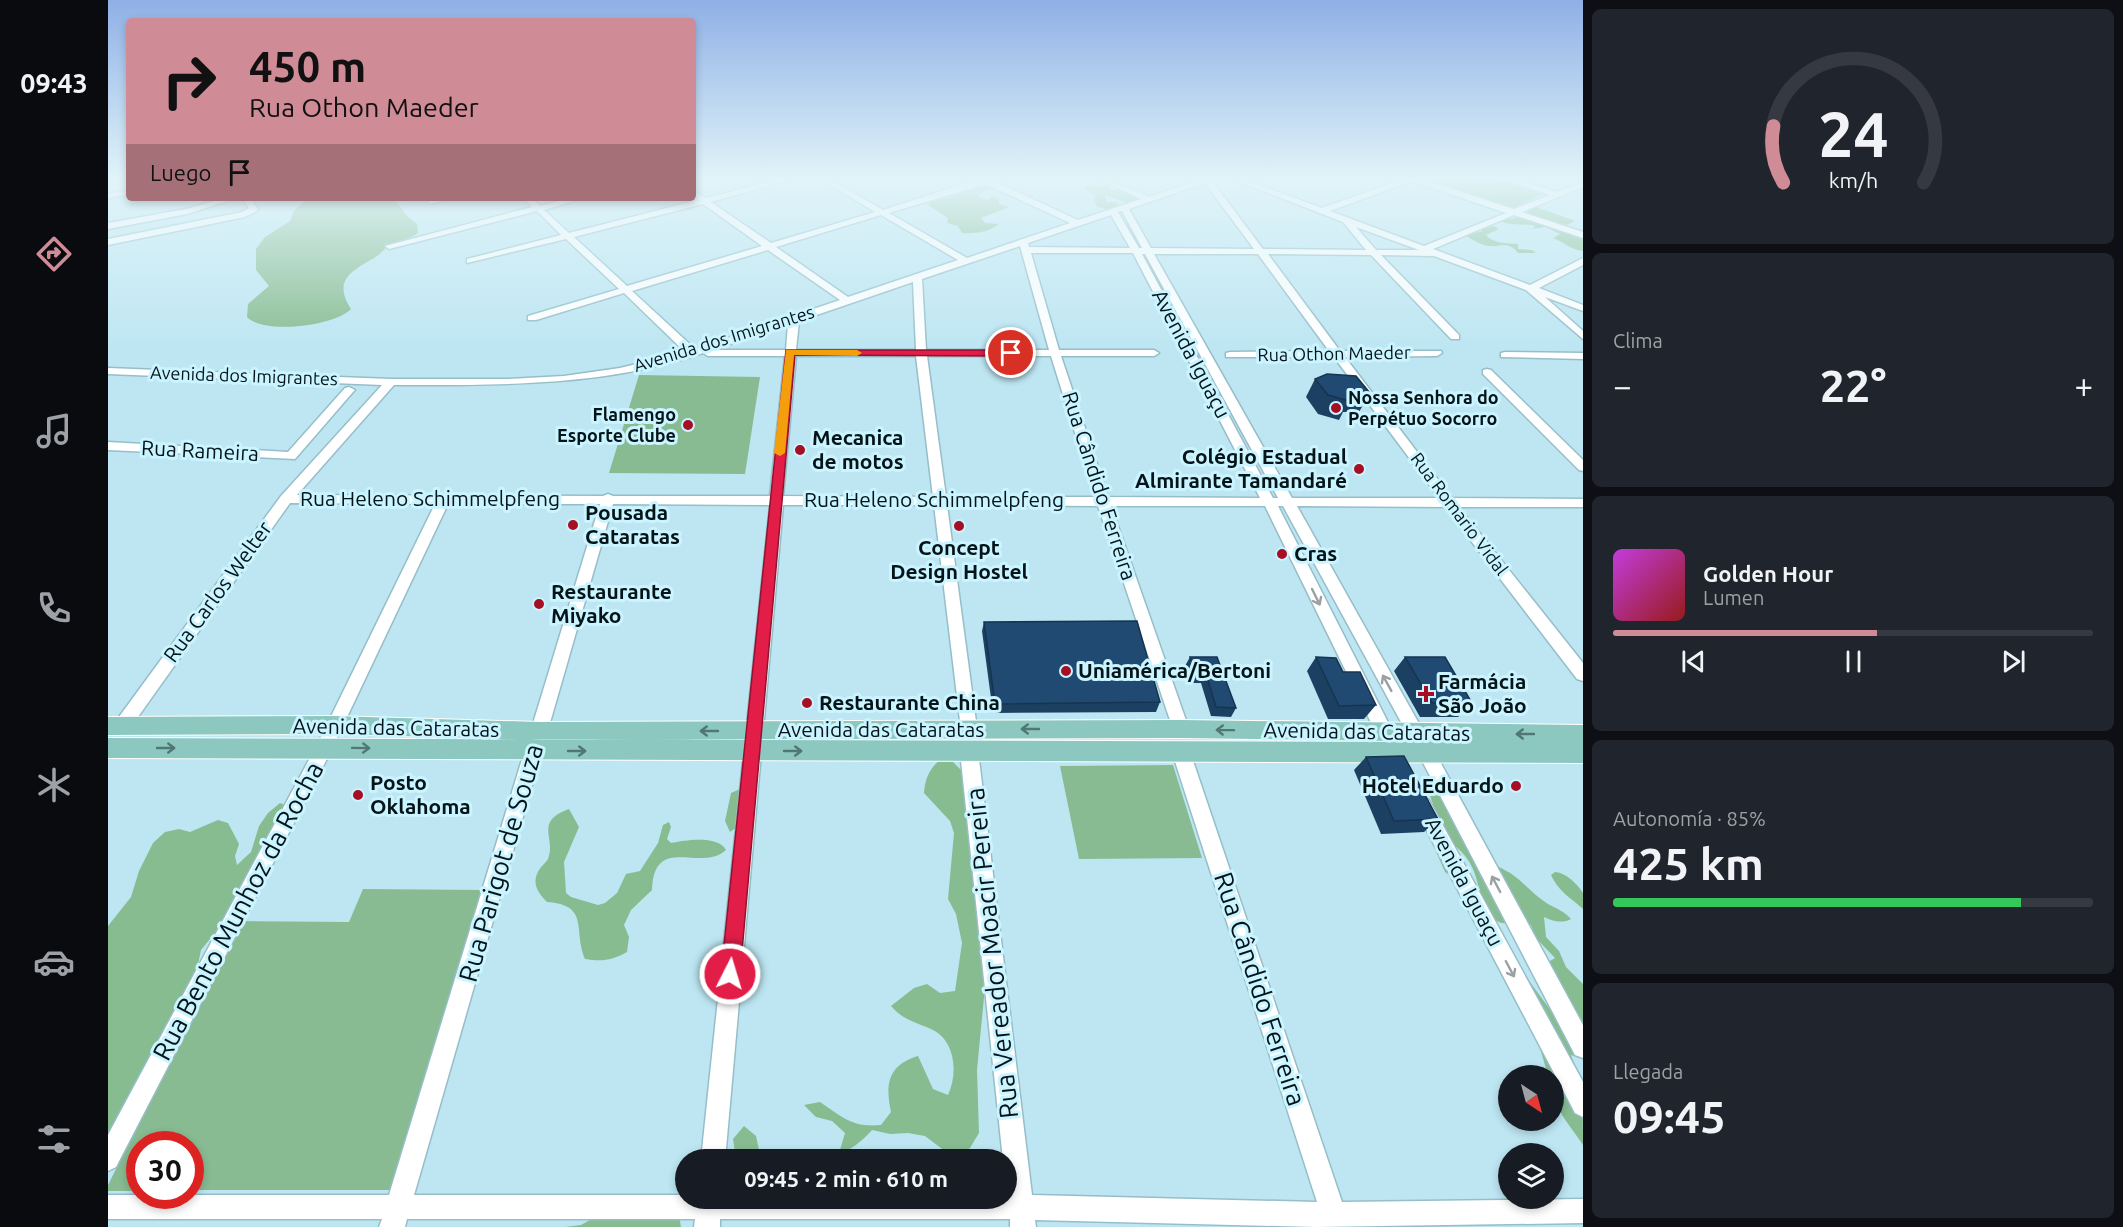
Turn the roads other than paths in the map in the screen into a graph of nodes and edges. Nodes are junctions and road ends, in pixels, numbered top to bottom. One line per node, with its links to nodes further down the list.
1 (140, 235): 15 (street)
2 (431, 235): 16 (street)
3 (571, 235): 14 (street)
4 (737, 235): 20 (street)
5 (754, 235): 18 (street)
6 (810, 235): 18 (street)
7 (922, 235): 26 (street)
8 (1049, 235): 17 (street, Avenida dos Imigrantes)
9 (1134, 235): 21 (street, Avenida Iguaçu)
10 (1250, 235): 22 (street, Rua Romario Vidal)
11 (1359, 235): 23 (street)
12 (1388, 235): 19 (street)
13 (1458, 235): 19 (street)
14 (568, 236): 25 (street); 30 (street)
15 (108, 242)
16 (389, 246)
17 (1024, 246): 21 (street); 26 (street, Avenida dos Imigrantes); 41 (street, Rua Cândido Ferreira)
18 (771, 247): 20 (street); 31 (street)
19 (1425, 249): 24 (street)
20 (758, 251): 30 (street); 32 (street)
21 (1143, 251): 22 (street); 60 (street, Avenida Iguaçu); 63 (street, Avenida Iguaçu)
22 (1262, 252): 23 (street); 43 (street, Rua Romario Vidal)
23 (1374, 252): 24 (street); 37 (street)
24 (1436, 253): 29 (street)
25 (470, 261)
26 (966, 261): 28 (street, Avenida dos Imigrantes)
27 (1583, 261): 29 (street)
28 (917, 278): 31 (street, Avenida dos Imigrantes); 40 (street, Rua Vereador Moacir Pereira)
29 (1530, 289): 33 (street); 36 (street)
30 (626, 290): 34 (street); 39 (street)
31 (847, 301): 32 (street, Avenida dos Imigrantes)
32 (835, 305): 35 (street, Avenida dos Imigrantes)
33 (1583, 308)
34 (532, 318)
35 (794, 319): 38 (street); 39 (street, Avenida dos Imigrantes)
36 (1583, 336)
37 (1455, 337)
38 (790, 352): 39 (street); 40 (street); 57 (street)
39 (693, 353): 51 (street, Avenida dos Imigrantes)
40 (921, 353): 41 (street); 58 (street, Rua Vereador Moacir Pereira)
41 (1055, 353): 42 (street); 59 (street, Rua Cândido Ferreira)
42 (1154, 353)
43 (1337, 353): 44 (street, Rua Othon Maeder); 45 (street, Rua Othon Maeder); 61 (street, Rua Romario Vidal)
44 (1437, 353)
45 (1230, 355)
46 (1505, 355): 47 (street)
47 (1583, 356)
48 (108, 371): 51 (street, Avenida dos Imigrantes)
49 (1487, 372): 53 (street)
50 (108, 381): 52 (street, Rua Rameira)
51 (391, 382): 55 (street, Rua Carlos Welter)
52 (108, 446)
53 (1583, 467)
54 (608, 498): 56 (street, Rua Heleno Schimmelpfeng); 57 (street, Rua Heleno Schimmelpfeng); 70 (street, Rua Parigot de Souza)
55 (286, 499): 56 (street, Rua Heleno Schimmelpfeng); 66 (street, Rua Carlos Welter)
56 (444, 499): 65 (street, Rua Bento Munhoz da Rocha)
57 (775, 500): 58 (street, Rua Heleno Schimmelpfeng); 71 (street)
58 (940, 501): 59 (street, Rua Heleno Schimmelpfeng); 68 (street, Rua Vereador Moacir Pereira)
59 (1103, 501): 63 (street, Rua Heleno Schimmelpfeng); 69 (street, Rua Cândido Ferreira)
60 (1288, 503): 61 (street, Rua Heleno Schimmelpfeng); 63 (street, Rua Heleno Schimmelpfeng); 73 (street, Avenida Iguaçu, one-way to 60)
61 (1449, 503): 62 (street, Rua Heleno Schimmelpfeng); 64 (street, Rua Romario Vidal)
62 (1583, 503)
63 (1270, 504): 72 (street, Avenida Iguaçu, one-way to 72)
64 (1583, 675)
65 (334, 725): 66 (main road, Avenida das Cataratas); 70 (main road, Avenida das Cataratas); 74 (street, Rua Bento Munhoz da Rocha)
66 (115, 726)
67 (1583, 734): 73 (main road, Avenida das Cataratas, one-way to 73)
68 (969, 740): 69 (main road, Avenida das Cataratas); 71 (main road, Avenida das Cataratas); 87 (street, Rua Vereador Moacir Pereira)
69 (1181, 740): 72 (main road, Avenida das Cataratas); 88 (street, Rua Cândido Ferreira)
70 (537, 741): 71 (main road, Avenida das Cataratas); 74 (main road, Avenida das Cataratas, one-way to 70); 86 (street, Rua Parigot de Souza)
71 (752, 741): 81 (street)
72 (1389, 742): 73 (main road, Avenida das Cataratas); 77 (street, Avenida Iguaçu)
73 (1420, 742): 76 (main road, Avenida das Cataratas); 79 (street, Avenida Iguaçu, one-way to 73)
74 (324, 748): 75 (main road, Avenida das Cataratas, one-way to 74); 82 (street, Rua Bento Munhoz da Rocha)
75 (110, 751)
76 (1583, 753)
77 (1405, 772)
78 (1416, 792): 80 (street, Avenida Iguaçu, one-way to 80)
79 (1583, 1047)
80 (1583, 1105)
81 (714, 1149)
82 (108, 1159)
83 (108, 1207): 86 (street)
84 (708, 1210): 86 (street); 87 (street)
85 (1583, 1211): 88 (street)
86 (395, 1217)
87 (1022, 1217): 88 (street)
88 (1336, 1221)

